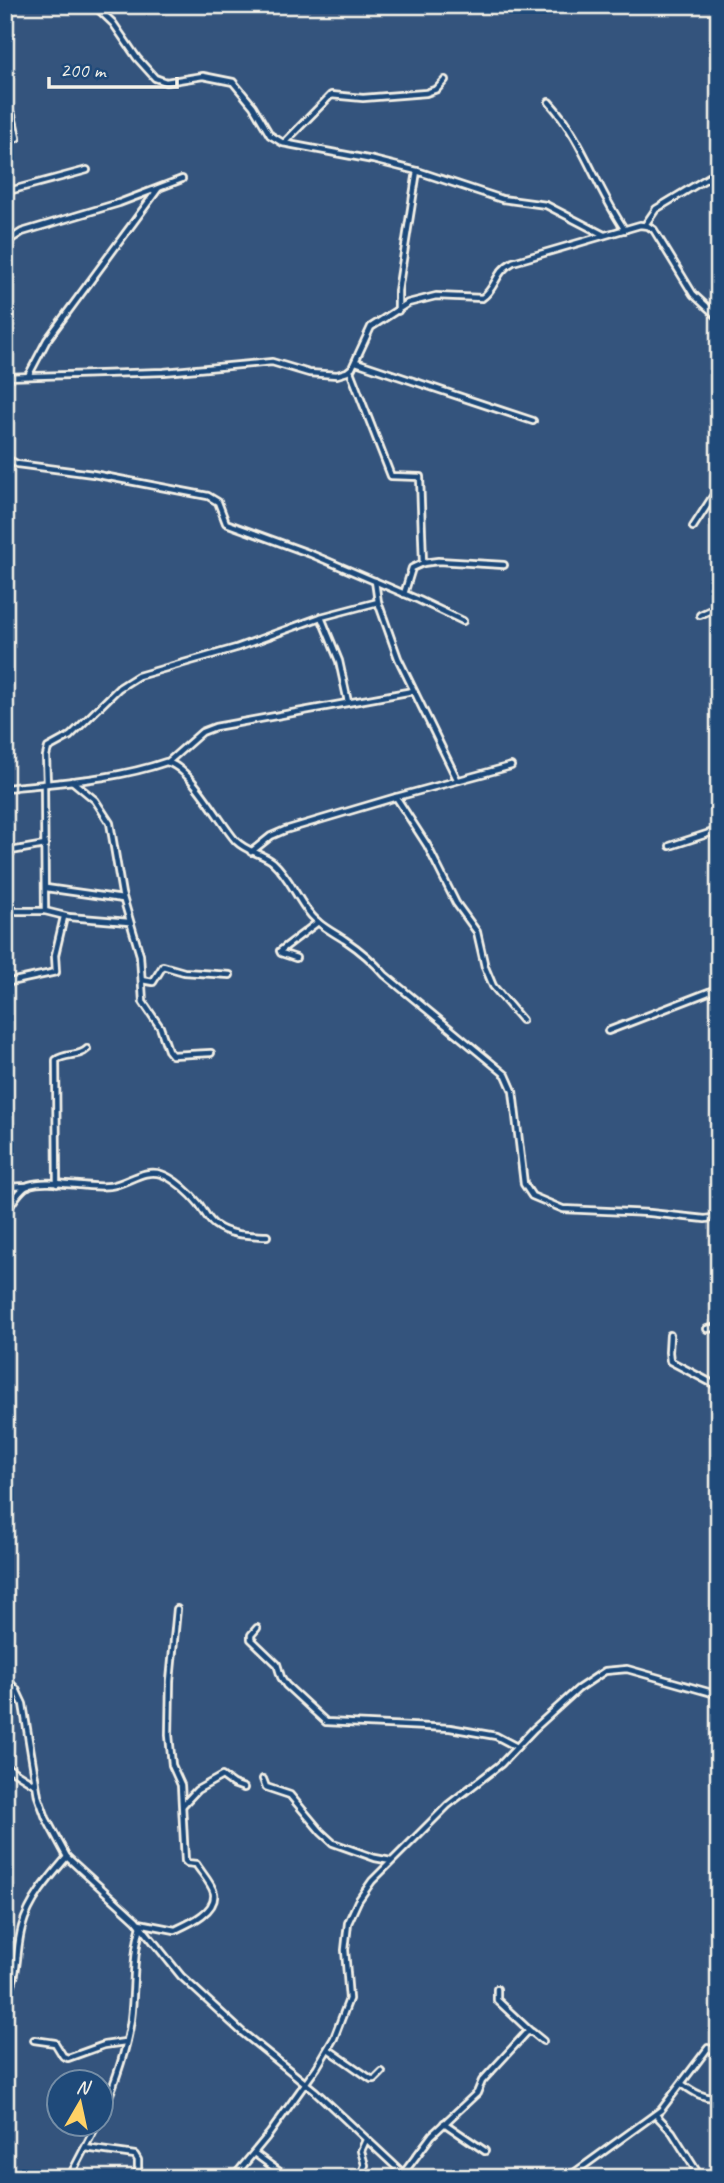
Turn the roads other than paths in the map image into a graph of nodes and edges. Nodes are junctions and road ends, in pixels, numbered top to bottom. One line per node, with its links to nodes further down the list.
1 (94, 5): 6 (street)
2 (445, 80): 6 (street)
3 (548, 102): 14 (street)
4 (12, 115): 5 (street)
5 (5, 143)
6 (283, 143): 8 (street)
7 (87, 170): 12 (street)
8 (417, 171): 15 (street); 17 (street)
9 (719, 171): 13 (street)
10 (182, 180): 11 (street)
11 (158, 189): 16 (street); 21 (street)
12 (5, 192)
13 (645, 225): 14 (street); 18 (street)
14 (625, 230): 15 (street)
15 (604, 236): 17 (street)
16 (5, 243)
17 (398, 310): 19 (street)
18 (719, 318)
19 (356, 362): 20 (street); 23 (street)
20 (349, 371): 21 (street); 27 (street)
21 (28, 376): 22 (street)
22 (5, 377)
23 (533, 421)
24 (5, 458): 29 (street)
25 (719, 487): 26 (street)
26 (693, 527)
27 (423, 563): 28 (street); 30 (street)
28 (504, 565)
29 (374, 582): 30 (street); 32 (street)
30 (404, 594): 35 (street)
31 (719, 601): 33 (street)
32 (378, 602): 34 (street); 36 (street)
33 (700, 615)
34 (321, 617): 37 (street); 42 (street)
35 (463, 621)
36 (413, 691): 37 (street); 40 (street)
37 (348, 702): 38 (street)
38 (168, 762): 41 (street); 49 (street)
39 (511, 766): 40 (street)
40 (457, 779): 44 (street)
41 (72, 781): 42 (street); 52 (street)
42 (46, 784): 43 (street); 46 (street)
43 (5, 788)
44 (397, 797): 49 (street); 63 (street)
45 (719, 830): 47 (street)
46 (45, 845): 48 (street); 51 (street)
47 (670, 846)
48 (5, 852)
49 (251, 852): 57 (street)
50 (8, 880): 53 (street)
51 (46, 888): 52 (street); 54 (street)
52 (123, 899): 56 (street)
53 (5, 911): 54 (street)
54 (45, 911): 55 (street)
55 (64, 916): 56 (street); 61 (street)
56 (129, 922): 60 (street)
57 (318, 922): 58 (street); 71 (street)
58 (296, 958)
59 (230, 975): 60 (street)
60 (142, 980): 66 (street)
61 (5, 983)
62 (719, 988): 64 (street)
63 (522, 1020)
64 (608, 1031)
65 (87, 1049): 67 (street)
66 (211, 1053)
67 (57, 1184): 68 (street); 72 (street)
68 (29, 1185): 69 (street); 70 (street)
69 (5, 1187)
70 (5, 1214)
71 (719, 1217)
72 (267, 1236)
73 (719, 1327): 74 (street)
74 (707, 1329)
75 (670, 1335): 76 (street)
76 (719, 1387)
77 (177, 1609): 86 (street)
78 (257, 1628): 81 (street)
79 (5, 1678): 84 (street)
80 (719, 1695): 81 (street)
81 (517, 1747): 88 (street)
82 (5, 1766): 84 (street)
83 (264, 1779): 88 (street)
84 (36, 1785): 87 (street)
85 (244, 1788): 86 (street)
86 (182, 1806): 89 (street)
87 (67, 1857): 89 (street); 91 (street)
88 (391, 1861): 96 (street)
89 (139, 1924): 95 (street); 100 (street)
90 (497, 1989): 92 (street)
91 (5, 1997)
92 (530, 2031): 94 (street); 104 (street)
93 (34, 2040): 95 (street)
94 (543, 2041)
95 (125, 2042): 98 (street)
96 (328, 2049): 99 (street); 100 (street)
97 (719, 2053): 101 (street)
98 (116, 2070)
99 (382, 2072)
100 (304, 2083): 106 (street); 109 (street)
101 (682, 2084): 102 (street); 103 (street)
102 (719, 2097)
103 (656, 2115): 117 (street); 118 (street)
104 (443, 2123): 108 (street); 111 (street)
105 (90, 2138): 107 (street)
106 (366, 2140): 111 (street); 116 (street)
107 (85, 2148): 112 (street); 113 (street)
108 (485, 2151)
109 (254, 2153): 114 (street); 115 (street)
110 (719, 2175): 118 (street)
111 (405, 2176)
112 (69, 2178)
113 (138, 2178)
114 (233, 2178)
115 (288, 2178)
116 (360, 2178)
117 (568, 2178)
118 (708, 2178)

